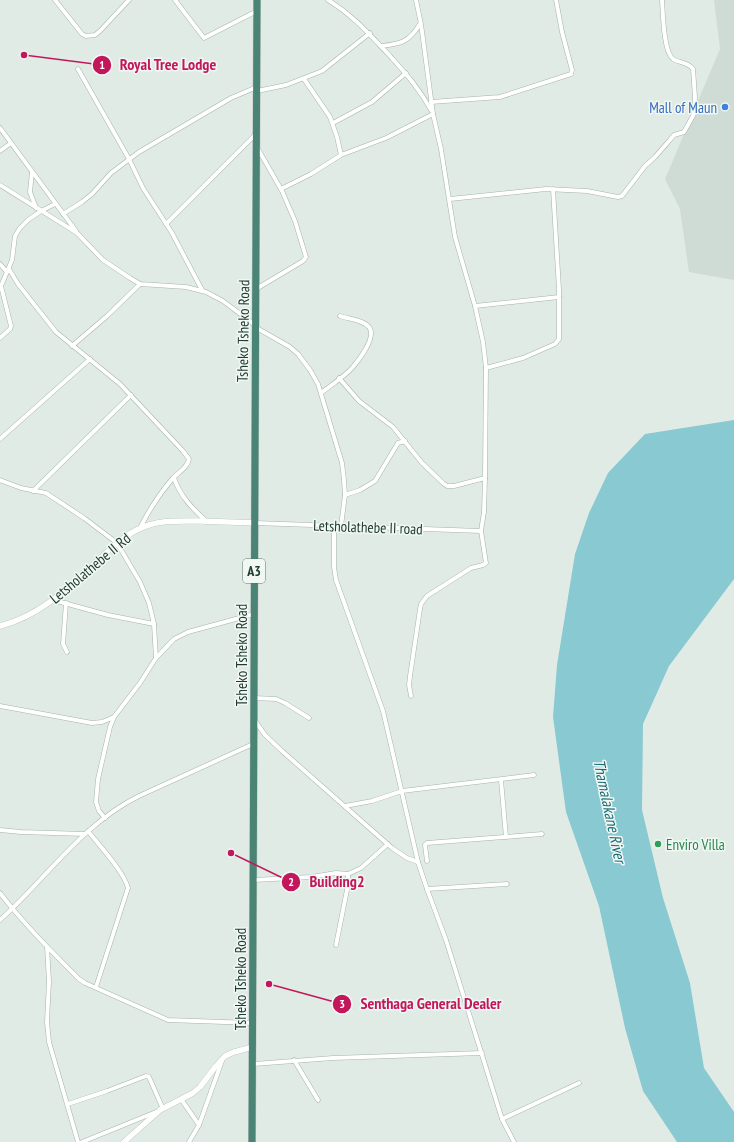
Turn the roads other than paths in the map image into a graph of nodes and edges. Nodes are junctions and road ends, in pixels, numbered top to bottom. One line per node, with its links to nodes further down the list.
1 (55, 0): 2 (street)
2 (129, 0)
3 (175, 0): 9 (street)
4 (257, 0): 9 (highway, Tsheko Tsheko Road / A3)
5 (328, 0): 11 (street)
6 (416, 0): 10 (street)
7 (556, 0): 17 (street)
8 (662, 0): 30 (street)
9 (257, 11): 16 (highway, Tsheko Tsheko Road / A3)
10 (420, 24): 12 (street); 17 (street)
11 (370, 33): 12 (street); 15 (street)
12 (381, 46): 14 (street)
13 (78, 69): 26 (street)
14 (406, 73): 18 (street); 19 (street)
15 (304, 79): 16 (street); 19 (street)
16 (257, 89): 21 (highway, Tsheko Tsheko Road / A3); 26 (street)
17 (431, 102): 18 (street)
18 (433, 113): 25 (street); 31 (street)
19 (332, 123): 25 (street)
20 (0, 128): 22 (street)
21 (257, 133): 23 (highway, Tsheko Tsheko Road / A3); 36 (street)
22 (11, 143): 24 (street); 27 (street)
23 (256, 147): 29 (street); 41 (highway, Tsheko Tsheko Road / A3)
24 (0, 151)
25 (341, 154): 29 (street)
26 (128, 159): 35 (street); 36 (street)
27 (32, 172): 32 (street); 33 (street)
28 (0, 185): 33 (street)
29 (281, 189): 41 (street)
30 (553, 189): 31 (street); 43 (street)
31 (450, 199): 44 (street)
32 (55, 204): 34 (street); 35 (street)
33 (36, 208): 34 (street)
34 (41, 211): 37 (street); 39 (street)
35 (63, 214): 37 (street)
36 (166, 224): 42 (street)
37 (77, 233): 40 (street)
38 (0, 264): 39 (street)
39 (8, 270): 47 (street); 48 (street)
40 (140, 284): 42 (street); 48 (street)
41 (256, 289): 46 (highway, Tsheko Tsheko Road / A3)
42 (202, 290): 46 (street)
43 (559, 297): 44 (street); 50 (street)
44 (475, 306): 50 (street)
45 (340, 316): 51 (street)
46 (255, 326): 52 (street); 62 (highway, Tsheko Tsheko Road / A3)
47 (0, 338)
48 (72, 346): 49 (street)
49 (90, 359): 53 (street); 54 (street)
50 (486, 368): 57 (street)
51 (339, 378): 52 (street); 55 (street)
52 (321, 392): 60 (street)
53 (131, 395): 56 (street); 59 (street)
54 (0, 439)
55 (405, 441): 57 (street); 60 (street)
56 (174, 478): 61 (street); 65 (street)
57 (485, 478): 66 (street)
58 (0, 480): 59 (street)
59 (33, 491): 67 (street)
60 (345, 495): 64 (street)
61 (206, 522): 62 (street, Letsholathebe II Rd); 65 (street, Letsholathebe II Rd)
62 (255, 523): 63 (street, Letsholathebe II road); 70 (highway, Tsheko Tsheko Road / A3)
63 (334, 526): 64 (street, Letsholathebe II road); 84 (street)
64 (341, 526): 66 (street, Letsholathebe II road)
65 (140, 529): 67 (street, Letsholathebe II Rd)
66 (481, 531): 75 (street)
67 (117, 543): 68 (street, Letsholathebe II Rd); 71 (street)
68 (53, 600): 69 (street); 72 (street, Letsholathebe II Rd)
69 (66, 604): 71 (street); 73 (street)
70 (254, 614): 74 (street); 76 (highway, Tsheko Tsheko Road / A3)
71 (154, 624): 74 (street)
72 (0, 626)
73 (67, 652)
74 (156, 658): 78 (street)
75 (411, 696)
76 (254, 698): 79 (highway, Tsheko Tsheko Road / A3); 80 (street)
77 (0, 706): 78 (street)
78 (114, 717): 86 (street)
79 (254, 718): 81 (highway, Tsheko Tsheko Road / A3); 85 (street)
80 (309, 718)
81 (253, 744): 86 (street); 95 (highway, Tsheko Tsheko Road / A3)
82 (534, 775): 83 (street)
83 (501, 780): 84 (street); 90 (street)
84 (402, 791): 85 (street); 93 (street)
85 (345, 806): 91 (street)
86 (105, 818): 88 (street)
87 (0, 830): 88 (street)
88 (86, 833): 99 (street); 103 (street)
89 (542, 834): 90 (street)
90 (506, 837): 92 (street)
91 (388, 844): 93 (street); 94 (street)
92 (427, 861)
93 (418, 862): 97 (street)
94 (348, 874): 95 (street); 101 (street)
95 (252, 880): 104 (highway, Tsheko Tsheko Road / A3)
96 (508, 884): 97 (street)
97 (427, 889): 106 (street)
98 (0, 893): 99 (street)
99 (12, 909): 100 (street); 102 (street)
100 (0, 920)
101 (336, 945)
102 (47, 946): 103 (street); 113 (street)
103 (96, 987): 104 (street)
104 (252, 1023): 105 (highway, Tsheko Tsheko Road / A3)
105 (253, 1047): 107 (street); 109 (highway, Tsheko Tsheko Road / A3)
106 (482, 1053): 108 (street); 115 (street)
107 (223, 1058): 111 (street); 116 (street)
108 (294, 1060): 109 (street); 112 (street)
109 (253, 1064): 122 (highway, Tsheko Tsheko Road / A3)
110 (579, 1084): 115 (street)
111 (181, 1099): 114 (street); 116 (street)
112 (318, 1100)
113 (68, 1104): 114 (street); 118 (street)
114 (162, 1110): 117 (street); 120 (street)
115 (502, 1119): 123 (street)
116 (199, 1125): 121 (street)
117 (89, 1141): 119 (street)
118 (78, 1142)
119 (82, 1142)
120 (124, 1142)
121 (189, 1142)
122 (252, 1142)
123 (514, 1142)

